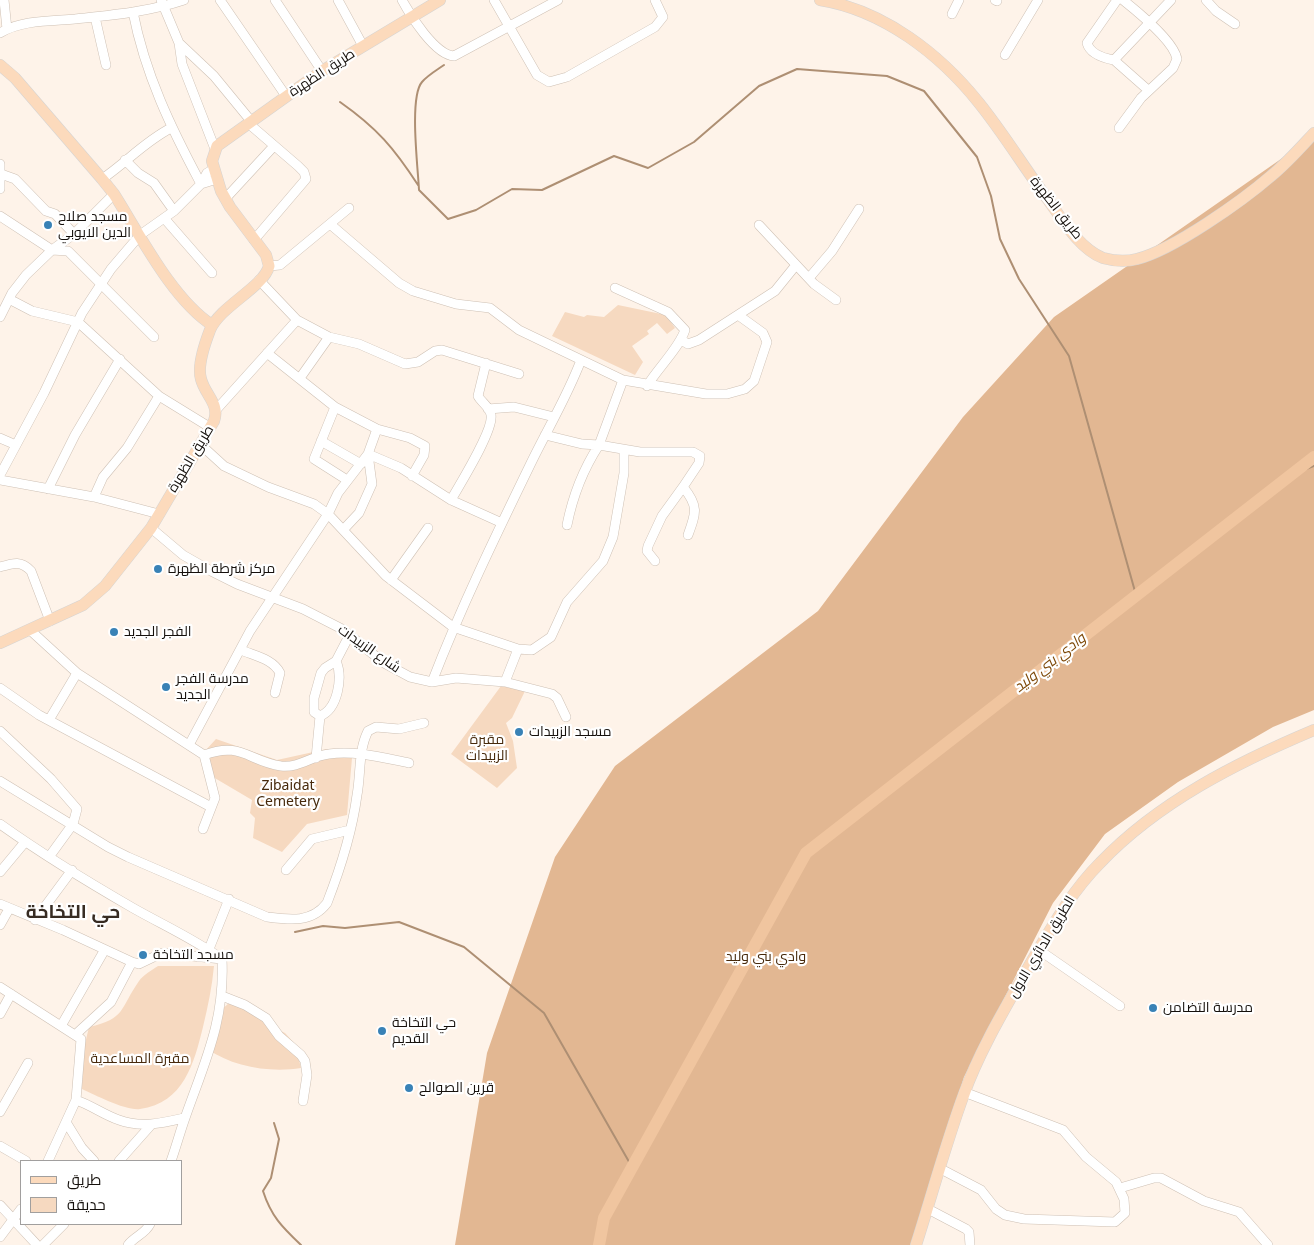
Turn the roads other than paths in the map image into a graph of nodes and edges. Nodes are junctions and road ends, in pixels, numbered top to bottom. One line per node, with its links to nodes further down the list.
1 (4, 0): 26 (street)
2 (184, 0): 18 (street)
3 (220, 0): 35 (street)
4 (275, 0): 33 (street)
5 (338, 0): 28 (street)
6 (402, 0): 22 (street)
7 (440, 0): 22 (main road, طريق الظهرة)
8 (494, 0): 25 (street)
9 (558, 0): 25 (street)
10 (655, 0): 25 (street)
11 (820, 0): 39 (main road, طريق الظهرة)
12 (959, 0): 20 (street)
13 (1038, 0): 29 (street)
14 (1117, 0): 30 (street)
15 (1123, 0): 23 (street)
16 (1171, 0): 23 (street)
17 (1206, 0): 24 (street)
18 (162, 3): 19 (street); 27 (street)
19 (133, 12): 21 (street); 37 (street)
20 (952, 14)
21 (95, 17): 26 (street); 32 (street)
22 (411, 18): 25 (street); 28 (main road, طريق الظهرة)
23 (1149, 23): 30 (street); 34 (street)
24 (1235, 24)
25 (511, 27)
26 (3, 31)
27 (179, 43): 36 (street); 41 (street)
28 (363, 46): 33 (main road, طريق الظهرة)
29 (1005, 55)
30 (1114, 60): 34 (street)
31 (0, 65): 46 (main road)
32 (106, 65)
33 (322, 71): 35 (main road, طريق الظهرة)
34 (1148, 90): 38 (street)
35 (286, 96): 36 (main road, طريق الظهرة)
36 (249, 122): 40 (street); 41 (main road, طريق الظهرة)
37 (171, 128): 42 (street); 47 (street)
38 (1119, 128)
39 (1314, 133)
40 (273, 147): 50 (street); 60 (street)
41 (215, 149): 45 (main road)
42 (125, 160): 46 (street); 53 (street)
43 (0, 164): 44 (street)
44 (1, 174): 48 (street); 58 (street)
45 (215, 174): 47 (street); 50 (main road)
46 (102, 179): 49 (main road)
47 (202, 184): 53 (street)
48 (0, 189)
49 (114, 194): 58 (street); 59 (main road)
50 (225, 200): 60 (main road)
51 (349, 208): 56 (street)
52 (859, 209): 65 (street)
53 (174, 211): 55 (street)
54 (0, 216): 61 (street)
55 (164, 218): 59 (street); 64 (street)
56 (330, 224): 63 (street); 81 (street)
57 (759, 225): 62 (street)
58 (74, 234): 61 (street)
59 (140, 235): 67 (street); 75 (main road)
60 (254, 240): 63 (main road)
61 (52, 250): 67 (street); 69 (street)
62 (796, 265): 65 (street); 72 (street)
63 (269, 266): 66 (main road, طريق الظهرة)
64 (212, 273)
65 (809, 278): 70 (street)
66 (258, 280): 73 (street); 75 (main road, طريق الظهرة)
67 (101, 283): 74 (street); 77 (street)
68 (615, 288): 78 (street)
69 (9, 299): 71 (street); 74 (street)
70 (836, 300)
71 (0, 316)
72 (738, 316): 78 (street); 86 (street)
73 (298, 320): 76 (street); 79 (street)
74 (78, 322): 80 (street); 97 (street)
75 (212, 325): 90 (main road, طريق الظهرة)
76 (329, 336): 82 (street); 84 (street)
77 (154, 337)
78 (681, 340): 86 (street)
79 (267, 353): 84 (street); 90 (street)
80 (120, 359): 87 (street); 108 (street)
81 (582, 360): 85 (street); 91 (street)
82 (486, 363): 83 (street); 89 (street)
83 (518, 374)
84 (300, 378): 88 (street)
85 (623, 380): 86 (street); 99 (street)
86 (647, 386)
87 (159, 396): 92 (street); 109 (street)
88 (335, 407): 93 (street); 96 (street)
89 (488, 409): 91 (street); 110 (street)
90 (216, 410): 92 (main road, طريق الظهرة)
91 (554, 417): 94 (street)
92 (211, 428): 98 (main road, طريق الظهرة)
93 (377, 429): 101 (street); 104 (street)
94 (545, 435): 99 (street); 113 (street)
95 (0, 438): 97 (street)
96 (321, 441): 102 (street); 106 (street)
97 (16, 445): 103 (street)
98 (201, 445): 111 (main road, طريق الظهرة); 112 (street)
99 (600, 445): 100 (street); 114 (street)
100 (624, 450): 107 (street); 128 (street)
101 (368, 454): 102 (street); 104 (street); 117 (street)
102 (361, 464): 106 (street)
103 (0, 475)
104 (412, 476): 110 (street)
105 (0, 480): 108 (street)
106 (347, 480): 112 (street)
107 (683, 487): 118 (street); 119 (street)
108 (48, 489): 109 (street)
109 (94, 497): 111 (street)
110 (451, 500): 113 (street)
111 (159, 514): 115 (main road, طريق الظهرة)
112 (328, 514): 117 (street); 122 (street)
113 (502, 523): 124 (street)
114 (567, 525)
115 (151, 528): 122 (street, شارع الزبيدات); 123 (main road, طريق الظهرة)
116 (428, 528): 121 (street)
117 (343, 530): 121 (street)
118 (688, 535)
119 (655, 561)
120 (0, 567): 123 (street)
121 (391, 580): 124 (street)
122 (273, 597): 126 (street, شارع الزبيدات); 129 (street)
123 (50, 621): 125 (main road, طريق الظهرة)
124 (453, 628): 128 (street); 132 (street)
125 (30, 630): 127 (main road, طريق الظهرة); 131 (street)
126 (349, 636): 130 (street); 132 (street, شارع الزبيدات)
127 (0, 643)
128 (518, 649): 133 (street)
129 (240, 650): 135 (street); 142 (street)
130 (336, 661): 136 (street); 136 (street)
131 (77, 673): 138 (street); 142 (street)
132 (432, 682): 133 (street, شارع الزبيدات)
133 (505, 682): 137 (street, شارع الزبيدات)
134 (0, 688): 138 (street)
135 (275, 693)
136 (320, 716): 145 (street)
137 (566, 717)
138 (49, 720): 148 (street)
139 (424, 723): 144 (street)
140 (1314, 730): 165 (main road, الطريق الدائري الاول)
141 (0, 731): 150 (street)
142 (189, 745): 143 (street)
143 (204, 755): 145 (street); 148 (street)
144 (361, 755): 145 (street); 146 (street); 152 (street)
145 (316, 758)
146 (409, 763)
147 (0, 781): 150 (street)
148 (211, 807): 151 (street)
149 (0, 824): 153 (street)
150 (73, 824): 154 (street); 158 (street)
151 (203, 829)
152 (350, 830): 156 (street); 158 (street)
153 (25, 842): 154 (street); 157 (street)
154 (50, 857): 155 (street)
155 (72, 870): 161 (street); 163 (street)
156 (286, 870)
157 (0, 872)
158 (229, 899): 163 (street)
159 (0, 904): 160 (street)
160 (9, 910): 161 (street); 162 (street)
161 (34, 920): 164 (street)
162 (0, 925)
163 (209, 949): 166 (street)
164 (104, 950): 167 (street); 173 (street)
165 (1039, 950): 171 (street); 176 (main road, الطريق الدائري الاول)
166 (222, 959): 167 (street); 170 (street)
167 (132, 962): 174 (street)
168 (0, 987): 169 (street)
169 (11, 994): 172 (street); 173 (street)
170 (222, 996): 178 (street); 180 (street)
171 (1120, 1006)
172 (0, 1014)
173 (61, 1026): 174 (street)
174 (78, 1037): 177 (street)
175 (28, 1063): 179 (street)
176 (964, 1092): 189 (main road, الطريق الدائري الاول); 190 (street)
177 (76, 1100): 181 (street); 182 (street)
178 (303, 1101)
179 (0, 1112)
180 (184, 1118): 182 (street); 188 (street)
181 (66, 1122): 185 (street); 186 (street)
182 (151, 1125): 187 (street)
183 (0, 1146): 184 (street)
184 (24, 1160)
185 (48, 1160)
186 (93, 1160)
187 (120, 1160)
188 (171, 1160)
189 (939, 1168): 190 (street); 193 (main road, الطريق الدائري الاول)
190 (1120, 1188): 203 (street)
191 (0, 1204): 194 (street)
192 (20, 1209): 194 (street)
193 (928, 1209): 201 (main road, الطريق الدائري الاول); 202 (street)
194 (13, 1219): 197 (street); 198 (street)
195 (63, 1225): 199 (street)
196 (150, 1225): 200 (street)
197 (0, 1237)
198 (37, 1245)
199 (43, 1245)
200 (128, 1245)
201 (916, 1245)
202 (970, 1245)
203 (1268, 1245)

